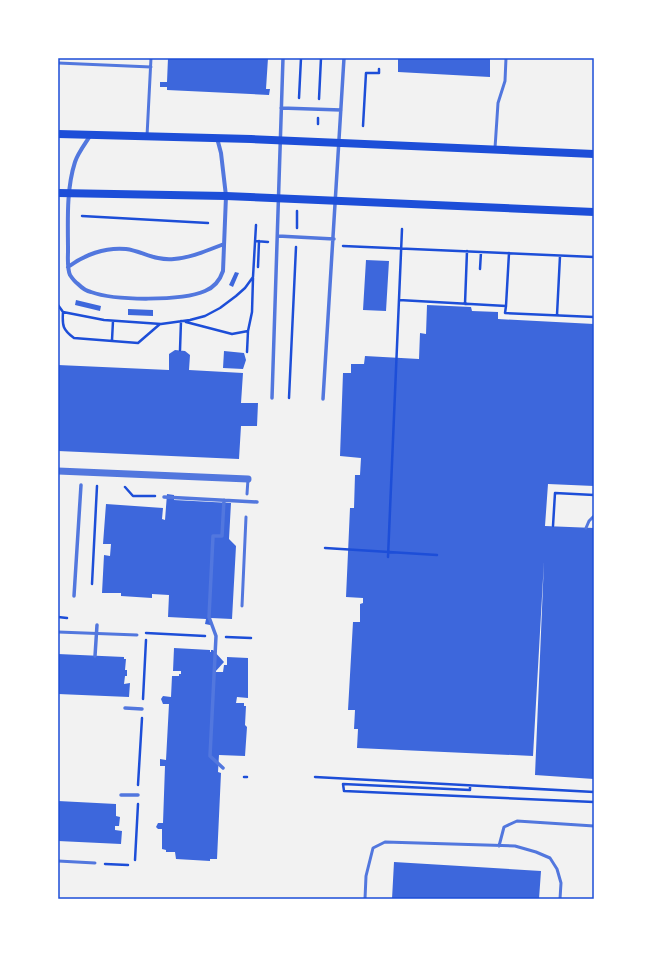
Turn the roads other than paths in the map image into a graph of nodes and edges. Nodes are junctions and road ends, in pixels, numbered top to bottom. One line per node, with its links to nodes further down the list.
1 (152, 58): 6 (lane)
2 (283, 58): 7 (street)
3 (344, 58): 8 (street)
4 (506, 58): 13 (lane)
5 (58, 63): 6 (lane)
6 (151, 68): 11 (lane)
7 (281, 108): 8 (street); 19 (street)
8 (341, 110): 20 (street)
9 (58, 134): 10 (main road)
10 (90, 136): 11 (main road); 16 (street)
11 (147, 137): 12 (main road)
12 (217, 138): 13 (main road); 17 (street)
13 (495, 150): 14 (main road)
14 (594, 154)
15 (58, 193): 16 (main road)
16 (70, 193): 17 (main road); 22 (street)
17 (226, 196): 18 (main road); 21 (street)
18 (594, 212)
19 (278, 236): 20 (street); 23 (street)
20 (334, 239): 24 (street)
21 (224, 244): 22 (street); 22 (street)
22 (68, 267)
23 (272, 398)
24 (324, 399)
25 (58, 471): 26 (street)
26 (248, 479): 28 (lane)
27 (81, 485): 35 (street)
28 (247, 494)
29 (164, 497): 30 (street)
30 (224, 500): 31 (street); 43 (street)
31 (257, 502)
32 (594, 516): 34 (lane)
33 (246, 517): 36 (lane)
34 (586, 528)
35 (74, 596)
36 (242, 606)
37 (97, 625): 40 (street)
38 (58, 632): 39 (lane)
39 (137, 635)
40 (96, 656)
41 (125, 708): 42 (street)
42 (142, 709)
43 (223, 768)
44 (121, 795): 45 (street)
45 (138, 796)
46 (594, 826): 47 (lane)
47 (498, 846): 50 (lane); 51 (lane)
48 (58, 861): 49 (lane)
49 (95, 864)
50 (365, 899)
51 (560, 899)

